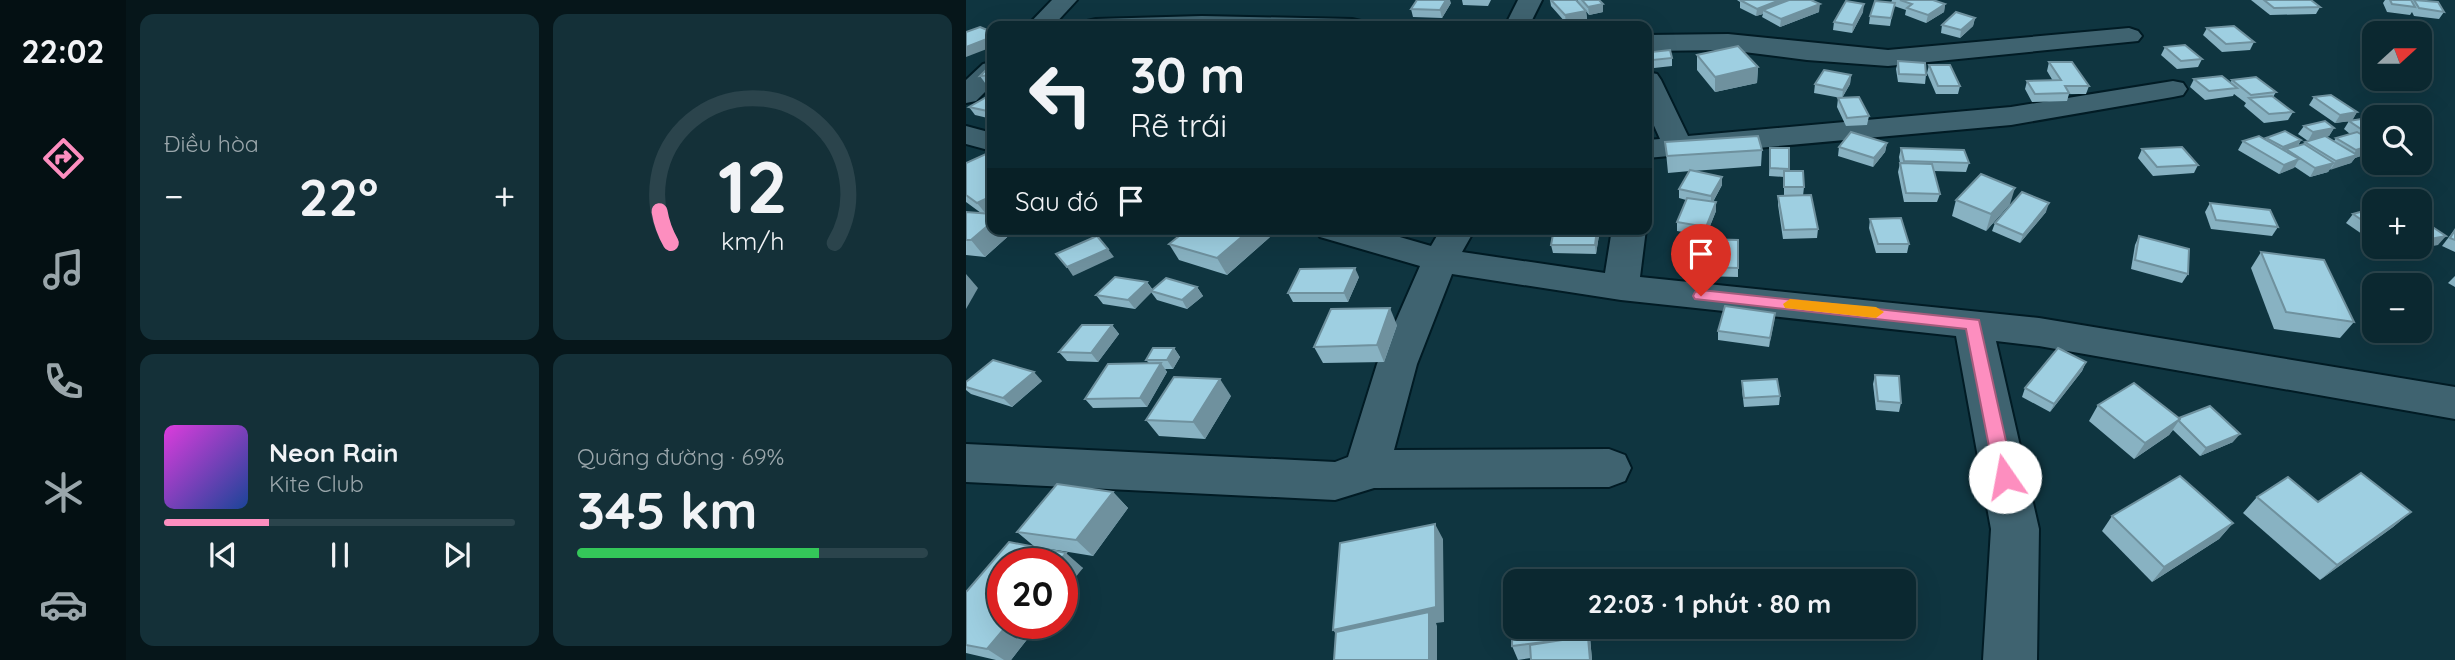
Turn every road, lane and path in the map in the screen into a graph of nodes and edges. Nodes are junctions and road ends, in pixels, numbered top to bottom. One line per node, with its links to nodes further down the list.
1 (1065, 0): 3 (street)
2 (1530, 0): 4 (street)
3 (1044, 21)
4 (1520, 21)
5 (2129, 36): 6 (street)
6 (1652, 43)
7 (987, 75): 10 (street)
8 (2173, 89): 13 (street)
9 (1652, 91): 13 (street)
10 (966, 95)
11 (966, 135): 12 (street)
12 (987, 141)
13 (1678, 146): 14 (street)
14 (1652, 149)
15 (1379, 235): 17 (street)
16 (1628, 235): 18 (street)
17 (1449, 244): 18 (street); 23 (street)
18 (1621, 288): 19 (street)
19 (1973, 324): 20 (street); 24 (street)
20 (2455, 403)
21 (966, 463): 23 (street)
22 (1609, 468): 23 (street)
23 (1367, 470)
24 (2010, 660)

